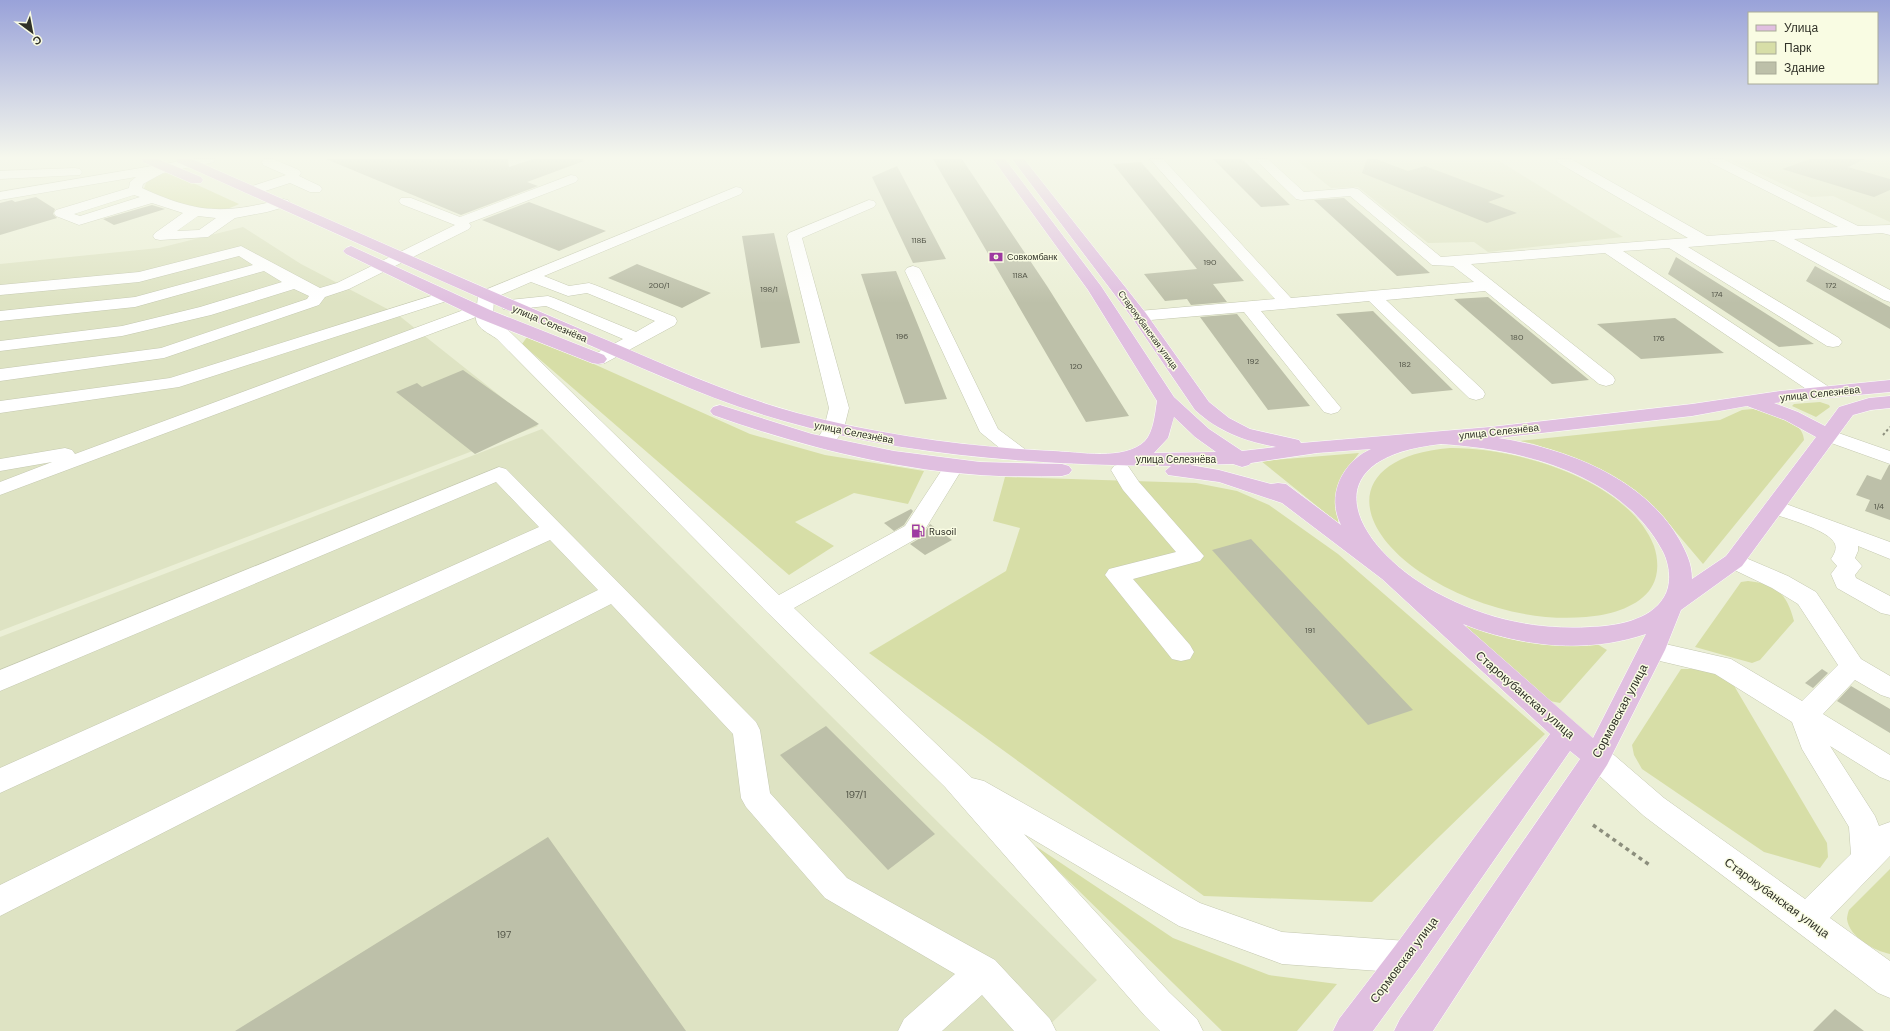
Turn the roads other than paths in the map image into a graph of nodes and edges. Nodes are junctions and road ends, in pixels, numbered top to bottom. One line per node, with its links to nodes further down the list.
1 (80, 207): 2 (street)
2 (123, 207)
3 (179, 207): 18 (street)
4 (256, 207): 17 (main road)
5 (271, 207): 17 (street)
6 (292, 207): 29 (main road, улица Селезнёва)
7 (422, 207): 21 (street)
8 (498, 207): 21 (street)
9 (697, 207): 34 (street)
10 (862, 207): 64 (street)
11 (1034, 207): 59 (main road, Старокубанская улица)
12 (1055, 207): 47 (main road, Старокубанская улица)
13 (1200, 207): 42 (street)
14 (1371, 207): 30 (street)
15 (1645, 207): 25 (street)
16 (1810, 207): 22 (street)
17 (262, 210): 19 (street); 20 (main road)
18 (193, 212): 19 (street); 19 (street)
19 (231, 214)
20 (283, 220)
21 (460, 222): 29 (street)
22 (1855, 230): 23 (street); 24 (street)
23 (1890, 231)
24 (1777, 236): 25 (street); 41 (street)
25 (1704, 241): 26 (street)
26 (1671, 243): 28 (street); 50 (street)
27 (340, 246): 32 (main road, улица Селезнёва)
28 (1608, 248): 30 (street); 57 (street)
29 (401, 257): 32 (street); 44 (main road, улица Селезнёва)
30 (1457, 261): 36 (street)
31 (266, 266): 35 (street); 37 (street); 46 (street)
32 (383, 266): 38 (street); 39 (main road, улица Селезнёва)
33 (912, 271): 69 (street)
34 (530, 276): 44 (street); 49 (street)
35 (295, 283): 38 (street); 51 (street)
36 (1488, 286): 40 (street); 55 (street)
37 (0, 290)
38 (319, 294): 54 (street)
39 (447, 296): 44 (main road, улица Селезнёва); 62 (street)
40 (1373, 296): 42 (street); 58 (street)
41 (1890, 297)
42 (1287, 303): 45 (street)
43 (509, 305): 44 (main road, улица Селезнёва); 49 (street); 53 (main road, улица Селезнёва)
44 (482, 306): 48 (main road, улица Селезнёва); 52 (street); 67 (street)
45 (1248, 306): 47 (street); 63 (street)
46 (0, 316)
47 (1139, 316): 68 (main road, Старокубанская улица)
48 (539, 336): 52 (street, улица Селезнёва); 53 (main road, улица Селезнёва)
49 (638, 339): 53 (street)
50 (1833, 342)
51 (0, 346)
52 (514, 346): 87 (street)
53 (607, 355): 64 (main road, улица Селезнёва)
54 (0, 375)
55 (1606, 380)
56 (1890, 386): 57 (main road, улица Селезнёва)
57 (1822, 391): 60 (main road, улица Селезнёва)
58 (1476, 394)
59 (1167, 401): 70 (main road, Старокубанская улица); 73 (main road)
60 (1743, 401): 65 (main road); 66 (main road, улица Селезнёва)
61 (1890, 402): 65 (main road, улица Селезнёва)
62 (0, 407)
63 (1331, 408)
64 (830, 436): 69 (main road, улица Селезнёва); 74 (main road, улица Селезнёва)
65 (1827, 436): 71 (street); 77 (main road)
66 (1423, 440): 68 (main road, улица Селезнёва); 84 (main road); 86 (main road)
67 (112, 446): 72 (street); 75 (street)
68 (1315, 448): 70 (main road, улица Селезнёва)
69 (1018, 454): 73 (main road, улица Селезнёва)
70 (1239, 458): 73 (main road, улица Селезнёва); 76 (main road, Старокубанская улица)
71 (1890, 458)
72 (0, 465)
73 (1119, 465): 74 (main road, улица Селезнёва); 76 (main road, улица Селезнёва); 90 (street)
74 (954, 466): 87 (street)
75 (0, 489)
76 (1290, 498): 84 (main road, Старокубанская улица)
77 (1775, 507): 79 (street); 82 (main road)
78 (554, 529): 85 (street); 92 (street); 99 (street)
79 (1834, 530): 80 (street); 83 (street)
80 (1890, 551)
81 (1890, 559): 83 (street)
82 (1734, 561): 86 (main road); 91 (street)
83 (1850, 566): 88 (street)
84 (1390, 573): 86 (main road); 95 (main road, Старокубанская улица)
85 (614, 592): 102 (street); 105 (street)
86 (1671, 604): 89 (main road, Сормовская улица)
87 (777, 607): 98 (street)
88 (1890, 607)
89 (1652, 650): 94 (street); 96 (main road, Сормовская улица)
90 (1181, 652)
91 (1852, 666): 93 (street); 94 (street)
92 (0, 681)
93 (1890, 688)
94 (1804, 716): 97 (street); 101 (street)
95 (1567, 733): 96 (main road, Старокубанская улица); 104 (main road, Сормовская улица)
96 (1597, 757): 103 (street, Старокубанская улица); 111 (main road, Сормовская улица)
97 (1890, 769)
98 (955, 779): 104 (street); 109 (street)
99 (0, 781)
100 (1890, 834): 101 (street)
101 (1867, 859): 103 (street)
102 (0, 901)
103 (1807, 919): 106 (street, Старокубанская улица)
104 (1407, 958): 110 (main road, Сормовская улица)
105 (983, 972): 107 (street); 108 (street)
106 (1890, 981)
107 (916, 1031)
108 (1038, 1031)
109 (1185, 1031)
110 (1351, 1031)
111 (1412, 1031)

